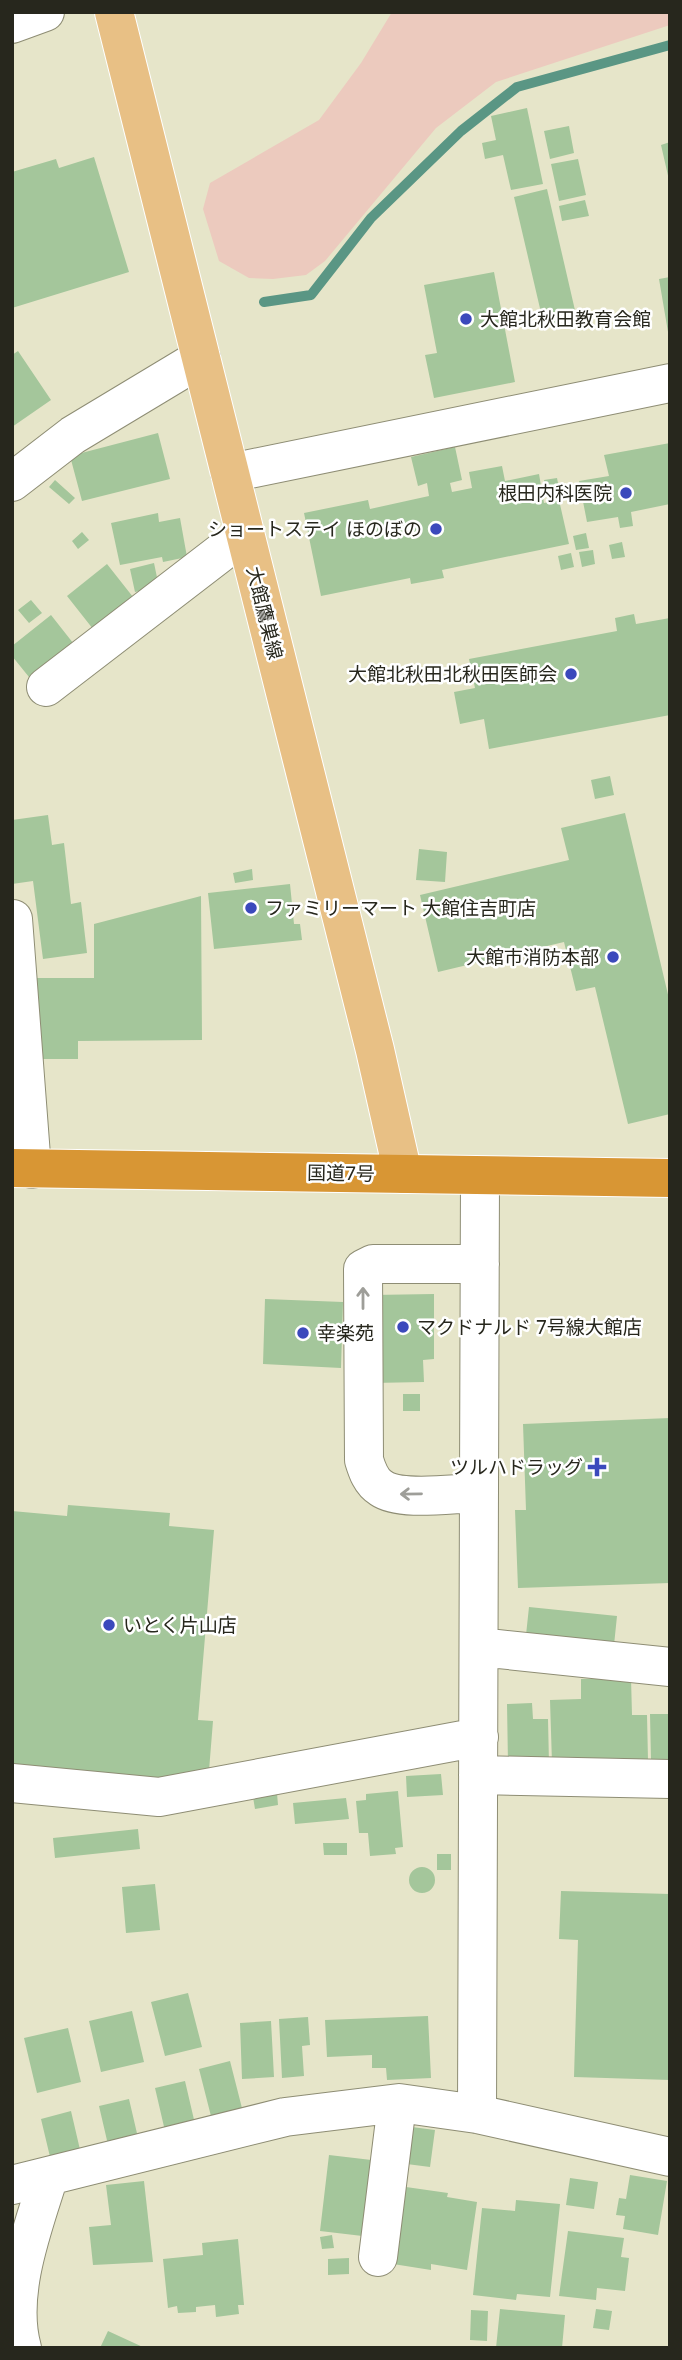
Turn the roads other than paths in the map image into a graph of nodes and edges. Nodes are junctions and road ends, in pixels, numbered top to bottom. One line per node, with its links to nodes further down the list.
1 (45, 12): 3 (street)
2 (114, 12): 4 (main road, 大館鷹巣線)
3 (12, 24)
4 (201, 358): 6 (main road, 大館鷹巣線); 7 (street)
5 (670, 383): 6 (street)
6 (230, 473): 8 (main road, 大館鷹巣線)
7 (12, 482)
8 (245, 534): 9 (street); 12 (main road, 大館鷹巣線)
9 (46, 687)
10 (13, 919): 11 (street)
11 (22, 1168): 12 (highway, 国道7号)
12 (403, 1174): 13 (highway, 国道7号)
13 (480, 1177): 14 (highway, 国道7号); 15 (street)
14 (670, 1178)
15 (480, 1264): 16 (street); 16 (street, one-way to 15)
16 (479, 1493): 17 (street)
17 (479, 1647): 18 (street); 19 (street)
18 (670, 1667)
19 (478, 1737): 20 (street); 22 (street)
20 (478, 1775): 21 (street); 24 (street)
21 (670, 1779)
22 (12, 1783)
23 (397, 2104): 24 (street); 26 (street); 29 (street)
24 (477, 2114): 25 (street)
25 (670, 2157)
26 (50, 2176): 27 (street); 28 (street)
27 (12, 2185)
28 (23, 2233): 30 (street)
29 (378, 2257)
30 (22, 2348)

